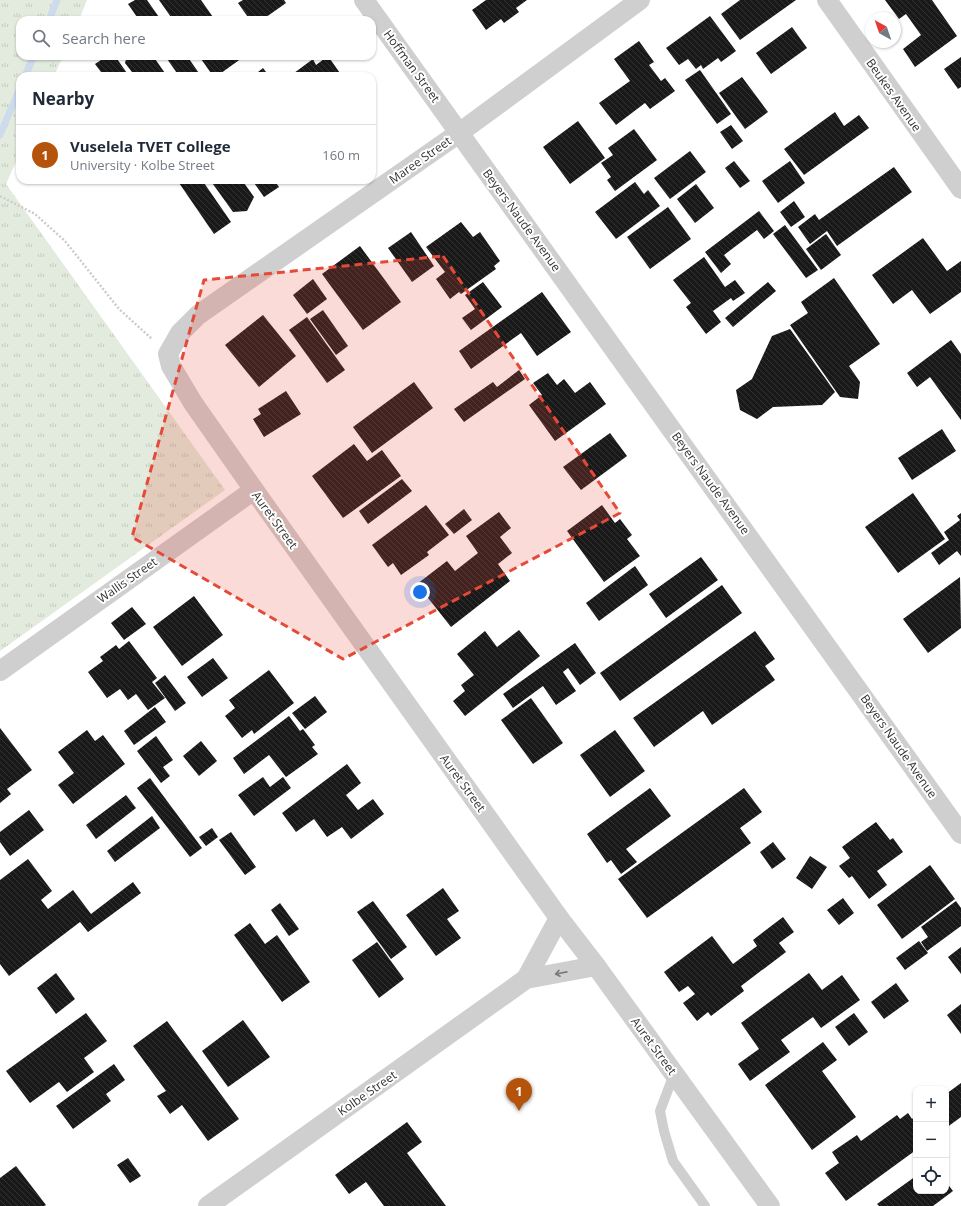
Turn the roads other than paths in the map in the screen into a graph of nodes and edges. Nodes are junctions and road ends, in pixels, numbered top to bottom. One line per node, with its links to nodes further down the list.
1 (364, 0): 4 (street, Hoffman Street)
2 (640, 0): 6 (street, Maree Street)
3 (827, 0): 7 (street, Beukes Avenue)
4 (375, 16)
5 (376, 17): 6 (street, Hoffman Street)
6 (459, 133): 8 (street, Maree Street); 11 (street, Beyers Naude Avenue)
7 (961, 189)
8 (168, 354): 9 (street, Auret Street)
9 (254, 490): 10 (street, Wallis Street); 12 (street, Auret Street)
10 (0, 670)
11 (961, 834)
12 (559, 918): 13 (street, Auret Street); 14 (street, Kolbe Street)
13 (596, 966): 14 (street, Kolbe Street, one-way to 14); 15 (street, Auret Street)
14 (526, 979): 16 (street, Kolbe Street)
15 (674, 1074): 17 (lane); 18 (street, Auret Street)
16 (208, 1206)
17 (705, 1206)
18 (770, 1206)

